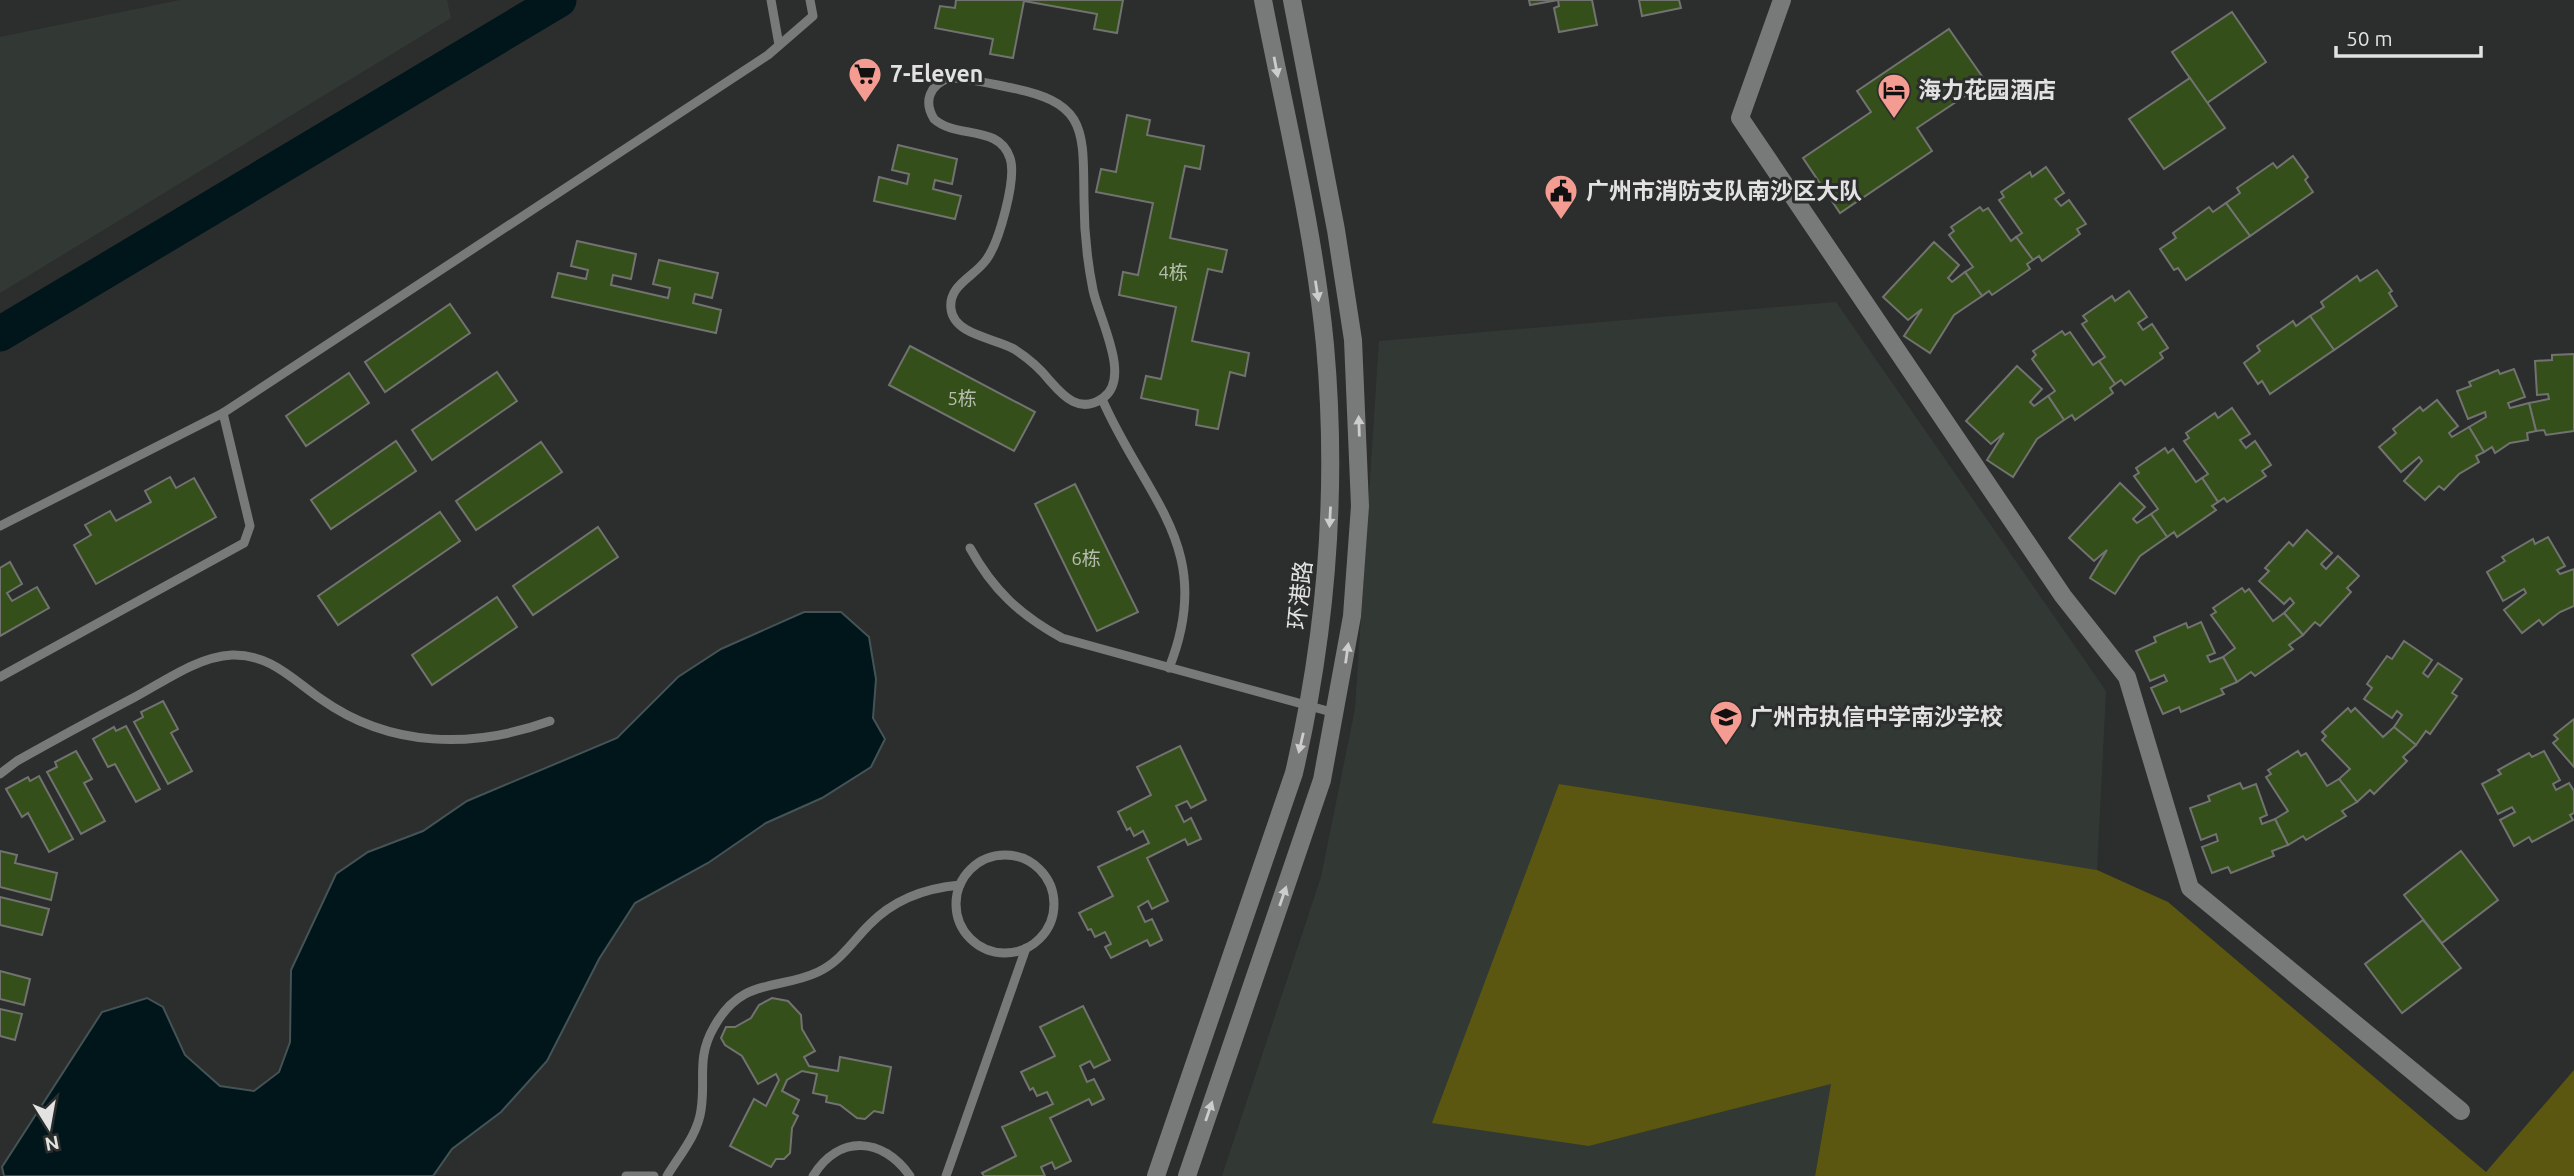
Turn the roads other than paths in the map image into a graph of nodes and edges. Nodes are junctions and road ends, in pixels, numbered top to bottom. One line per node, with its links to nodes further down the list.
1 (771, 0): 6 (lane)
2 (810, 0): 6 (lane)
3 (1263, 0): 13 (street, 环港路, one-way to 13)
4 (1292, 0): 14 (street, one-way to 4)
5 (1782, 0): 19 (street)
6 (779, 45): 8 (lane)
7 (1102, 399): 7 (lane); 11 (lane)
8 (223, 413): 9 (lane); 12 (lane)
9 (0, 526)
10 (970, 548): 11 (lane)
11 (1169, 668): 13 (lane)
12 (0, 677)
13 (1309, 706): 14 (lane); 26 (street, 环港路, one-way to 26)
14 (1337, 713): 27 (street, one-way to 14)
15 (550, 722): 16 (lane)
16 (0, 774)
17 (960, 884): 18 (lane); 18 (lane); 22 (lane)
18 (1026, 948): 25 (lane)
19 (2461, 1111)
20 (626, 1176): 21 (lane)
21 (654, 1176)
22 (667, 1176)
23 (813, 1176): 24 (lane)
24 (909, 1176)
25 (947, 1176)
26 (1156, 1176)
27 (1187, 1176)

